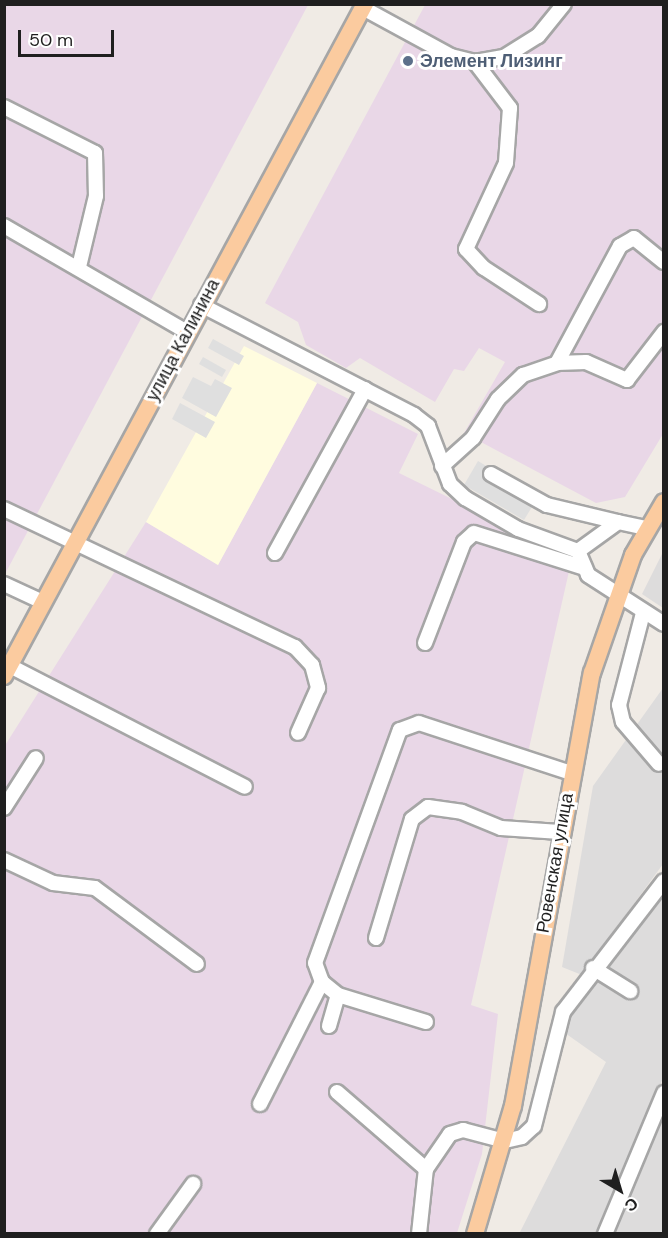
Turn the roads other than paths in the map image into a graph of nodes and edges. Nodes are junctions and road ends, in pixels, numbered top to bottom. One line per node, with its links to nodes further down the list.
1 (564, 4): 3 (street)
2 (364, 6): 3 (street); 9 (main road, улица Калинина)
3 (475, 62): 8 (street)
4 (4, 107): 7 (street)
5 (4, 226): 7 (street)
6 (663, 262): 12 (street)
7 (79, 267): 10 (street)
8 (539, 304)
9 (201, 305): 10 (main road, улица Калинина); 13 (street)
10 (187, 332): 20 (main road, улица Калинина)
11 (663, 332): 12 (street)
12 (557, 363): 14 (street)
13 (365, 389): 14 (street); 22 (street)
14 (442, 466): 21 (street)
15 (491, 474): 18 (street)
16 (663, 502): 19 (main road, Ровенская улица)
17 (4, 509): 20 (street)
18 (618, 522): 19 (street); 21 (street)
19 (646, 528): 25 (main road, Ровенская улица)
20 (76, 542): 26 (main road, улица Калинина); 31 (street)
21 (578, 551): 23 (street)
22 (275, 553)
23 (585, 568): 25 (street); 29 (street)
24 (4, 584): 26 (street)
25 (616, 596): 27 (street); 34 (main road, Ровенская улица)
26 (43, 602): 30 (main road, улица Калинина)
27 (643, 613): 28 (street); 33 (street)
28 (663, 624)
29 (425, 643)
30 (7, 671): 35 (street)
31 (298, 733)
32 (36, 758): 36 (street)
33 (659, 764)
34 (571, 773): 37 (main road, Ровенская улица); 43 (street)
35 (246, 787)
36 (4, 808)
37 (560, 832): 40 (street); 51 (main road, Ровенская улица)
38 (4, 860): 41 (street)
39 (663, 880): 42 (street)
40 (376, 938)
41 (197, 964)
42 (593, 968): 44 (street); 51 (street)
43 (322, 982): 45 (street); 50 (street)
44 (630, 992)
45 (338, 995): 46 (street); 47 (street)
46 (426, 1022)
47 (329, 1026)
48 (337, 1092): 52 (street)
49 (663, 1093): 57 (street)
50 (260, 1104)
51 (505, 1141): 52 (street); 56 (main road, Ровенская улица)
52 (426, 1169): 55 (street)
53 (193, 1184): 54 (street)
54 (157, 1233)
55 (419, 1233)
56 (475, 1233)
57 (605, 1233)

